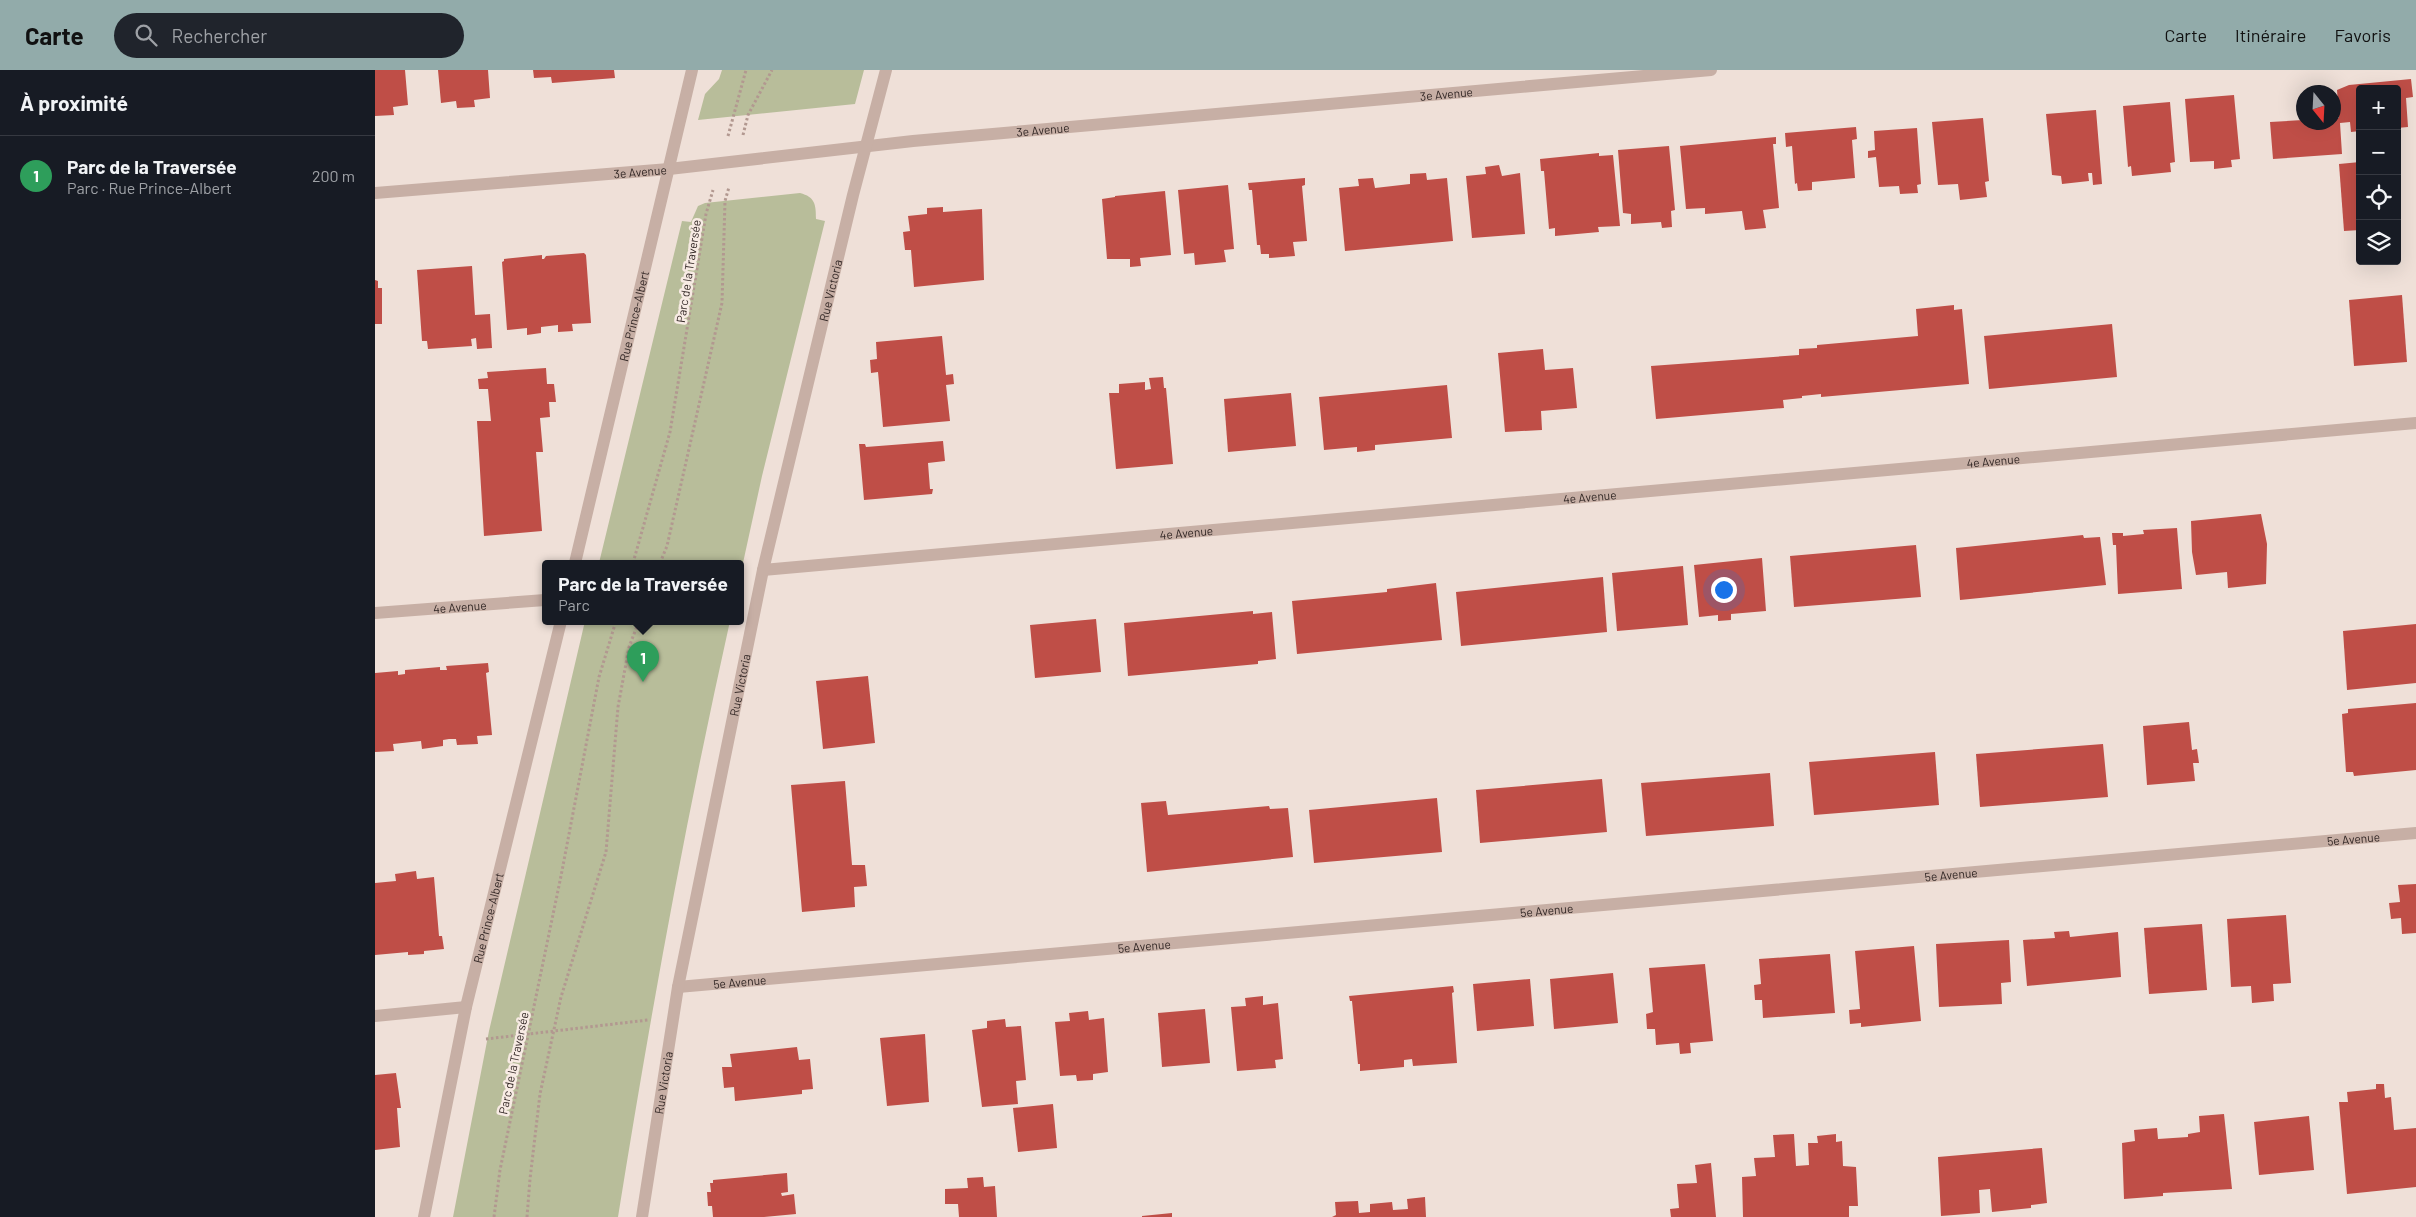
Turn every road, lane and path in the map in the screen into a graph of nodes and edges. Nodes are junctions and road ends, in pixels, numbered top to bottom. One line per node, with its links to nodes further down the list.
1 (692, 70): 9 (street, Rue Prince-Albert)
2 (746, 70): 8 (path, Parc de la Traversée)
3 (772, 70): 7 (path)
4 (886, 70): 6 (street, Rue Victoria)
5 (1711, 70): 6 (street, 3e Avenue)
6 (865, 146): 7 (street, 3e Avenue); 15 (street, Rue Victoria)
7 (736, 160): 8 (street, 3e Avenue); 14 (path)
8 (720, 162): 9 (street, 3e Avenue); 13 (path, Parc de la Traversée)
9 (669, 169): 10 (street, 3e Avenue); 12 (street, Rue Prince-Albert)
10 (375, 193)
11 (2416, 423): 15 (street, 4e Avenue)
12 (576, 560)
13 (634, 560)
14 (661, 560)
15 (763, 570): 22 (street, Rue Victoria)
16 (542, 600): 17 (street, 4e Avenue)
17 (375, 613)
18 (560, 625): 23 (street, Rue Prince-Albert)
19 (615, 625): 27 (path, Parc de la Traversée)
20 (637, 625): 26 (path)
21 (2416, 832): 22 (street, 5e Avenue)
22 (678, 987): 25 (street, Rue Victoria)
23 (466, 1007): 24 (street); 28 (street, Rue Prince-Albert)
24 (375, 1016)
25 (674, 1018): 26 (path); 32 (street, Rue Victoria)
26 (554, 1031): 27 (path); 31 (path)
27 (528, 1034): 28 (path); 30 (path, Parc de la Traversée)
28 (459, 1042): 29 (street, Rue Prince-Albert)
29 (423, 1217)
30 (494, 1217)
31 (527, 1217)
32 (642, 1217)

